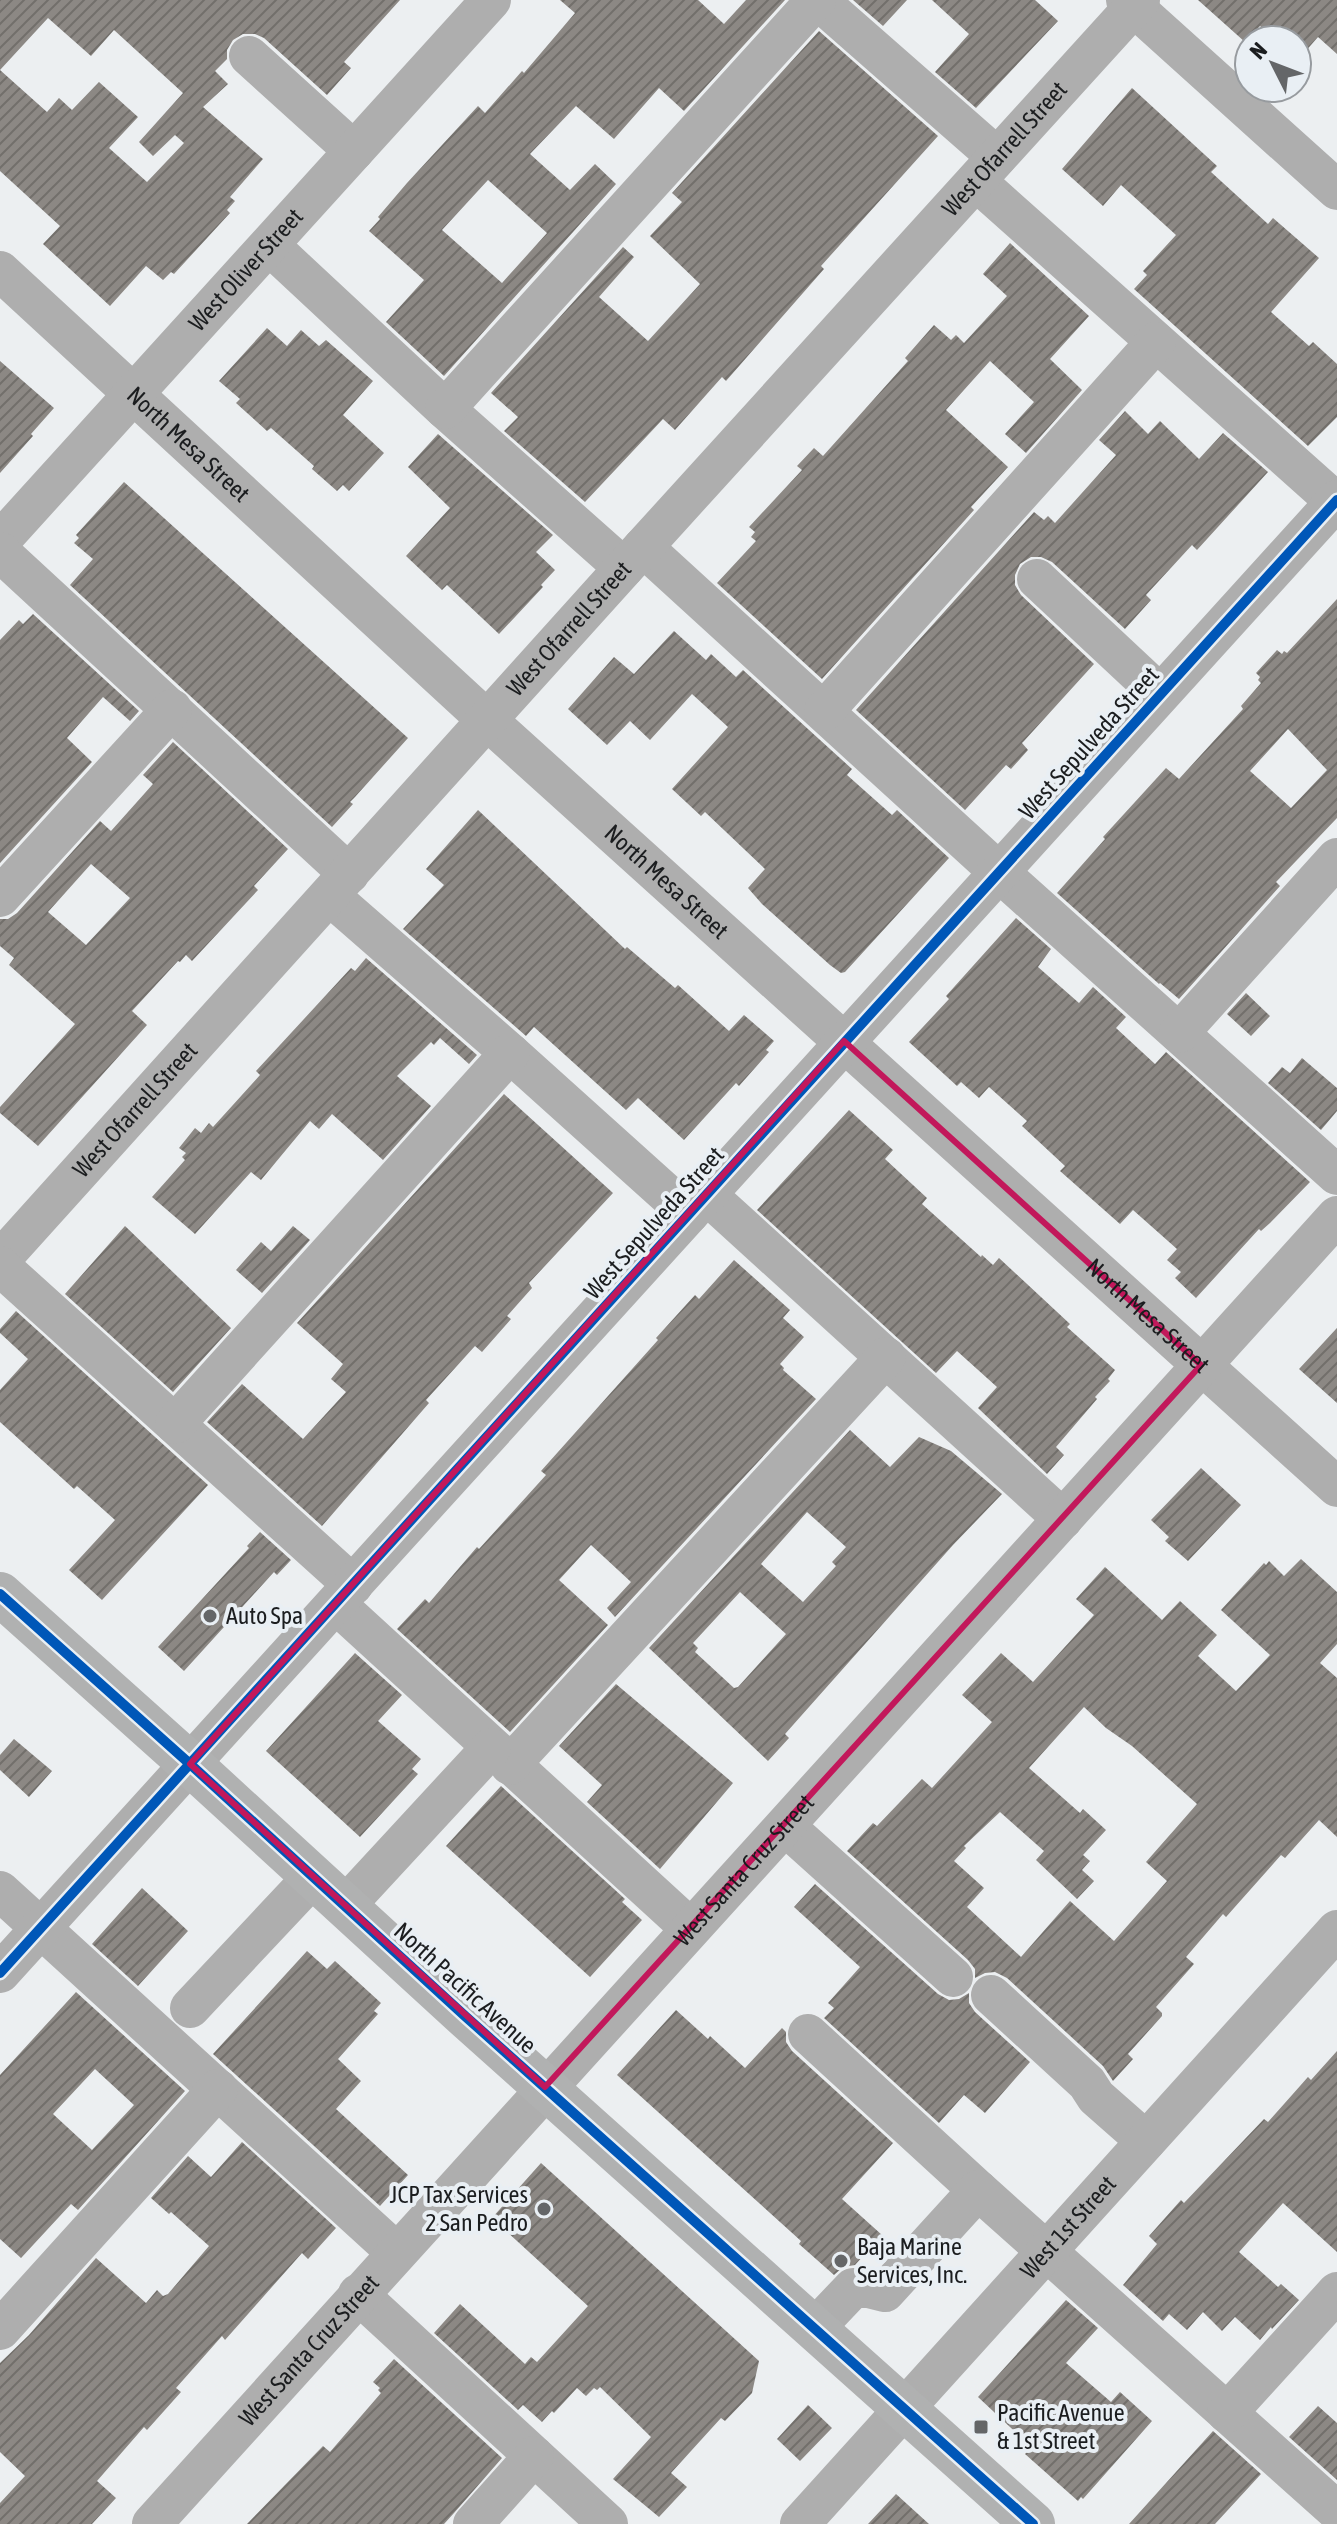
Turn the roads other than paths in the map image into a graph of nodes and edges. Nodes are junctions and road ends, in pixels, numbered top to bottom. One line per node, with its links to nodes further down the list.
1 (491, 0): 5 (street, West Oliver Street)
2 (817, 0): 6 (street); 12 (street)
3 (1133, 2): 6 (street, West Ofarrell Street); 7 (street)
4 (249, 56): 5 (street)
5 (354, 151): 8 (street, West Oliver Street)
6 (986, 169): 10 (street); 16 (street, West Ofarrell Street)
7 (1337, 190)
8 (270, 246): 11 (street, West Oliver Street); 12 (street)
9 (0, 271): 11 (street, North Mesa Street)
10 (1156, 342): 13 (street); 20 (street)
11 (133, 396): 14 (street, West Oliver Street); 21 (street, North Mesa Street)
12 (445, 409): 16 (street)
13 (1336, 501): 18 (street, West Sepulveda Street)
14 (0, 541)
15 (0, 552): 19 (street)
16 (633, 557): 20 (street); 21 (street, West Ofarrell Street)
17 (1037, 579): 18 (street)
18 (1160, 694): 23 (street, West Sepulveda Street)
19 (172, 709): 24 (street); 25 (street)
20 (824, 711): 23 (street)
21 (487, 720): 24 (street, West Ofarrell Street); 27 (street, North Mesa Street)
22 (1337, 858): 26 (street)
23 (999, 872): 26 (street); 27 (street, West Sepulveda Street)
24 (340, 885): 28 (street); 32 (street, West Ofarrell Street)
25 (0, 897)
26 (1179, 1033): 29 (street)
27 (844, 1041): 30 (street, West Sepulveda Street); 34 (street, North Mesa Street)
28 (510, 1053): 30 (street); 35 (street)
29 (1337, 1175)
30 (698, 1205): 33 (street); 39 (street, West Sepulveda Street)
31 (1337, 1216): 34 (street, West Santa Cruz Street)
32 (0, 1263): 35 (street)
33 (886, 1357): 37 (street); 40 (street)
34 (1201, 1365): 36 (street, North Mesa Street); 37 (street, West Santa Cruz Street)
35 (175, 1424): 39 (street)
36 (1337, 1487)
37 (1063, 1519): 42 (street, West Santa Cruz Street)
38 (0, 1594): 41 (main road, North Pacific Avenue)
39 (344, 1594): 40 (street); 41 (street, West Sepulveda Street)
40 (500, 1757): 45 (street); 47 (street)
41 (190, 1764): 43 (main road, North Pacific Avenue); 46 (street, West Sepulveda Street)
42 (785, 1826): 47 (street, West Santa Cruz Street); 50 (street)
43 (313, 1877): 45 (main road, North Pacific Avenue); 52 (street)
44 (0, 1891): 46 (street)
45 (345, 1906): 54 (main road, North Pacific Avenue)
46 (41, 1928): 49 (street, West Sepulveda Street); 55 (street)
47 (690, 1928): 54 (street, West Santa Cruz Street)
48 (1337, 1930): 56 (street, West 1st Street)
49 (0, 1973)
50 (953, 1977)
51 (991, 1995): 56 (street)
52 (190, 2008)
53 (808, 2034): 57 (street)
54 (545, 2087): 59 (street, West Santa Cruz Street); 62 (main road, North Pacific Avenue)
55 (218, 2089): 59 (street); 63 (street)
56 (1146, 2141): 58 (street, West 1st Street)
57 (978, 2190): 58 (street); 62 (street)
58 (1047, 2250): 64 (street, West 1st Street); 65 (street)
59 (396, 2252): 61 (street, West Santa Cruz Street)
60 (1337, 2292): 65 (street)
61 (358, 2294): 66 (street); 68 (street, West Santa Cruz Street)
62 (814, 2329): 64 (main road, North Pacific Avenue)
63 (0, 2330)
64 (904, 2409): 71 (street, West 1st Street); 72 (main road, North Pacific Avenue)
65 (1227, 2413): 67 (street)
66 (534, 2456): 69 (street); 70 (street)
67 (1337, 2511)
68 (152, 2524)
69 (473, 2524)
70 (608, 2524)
71 (800, 2524)
72 (1033, 2524)

